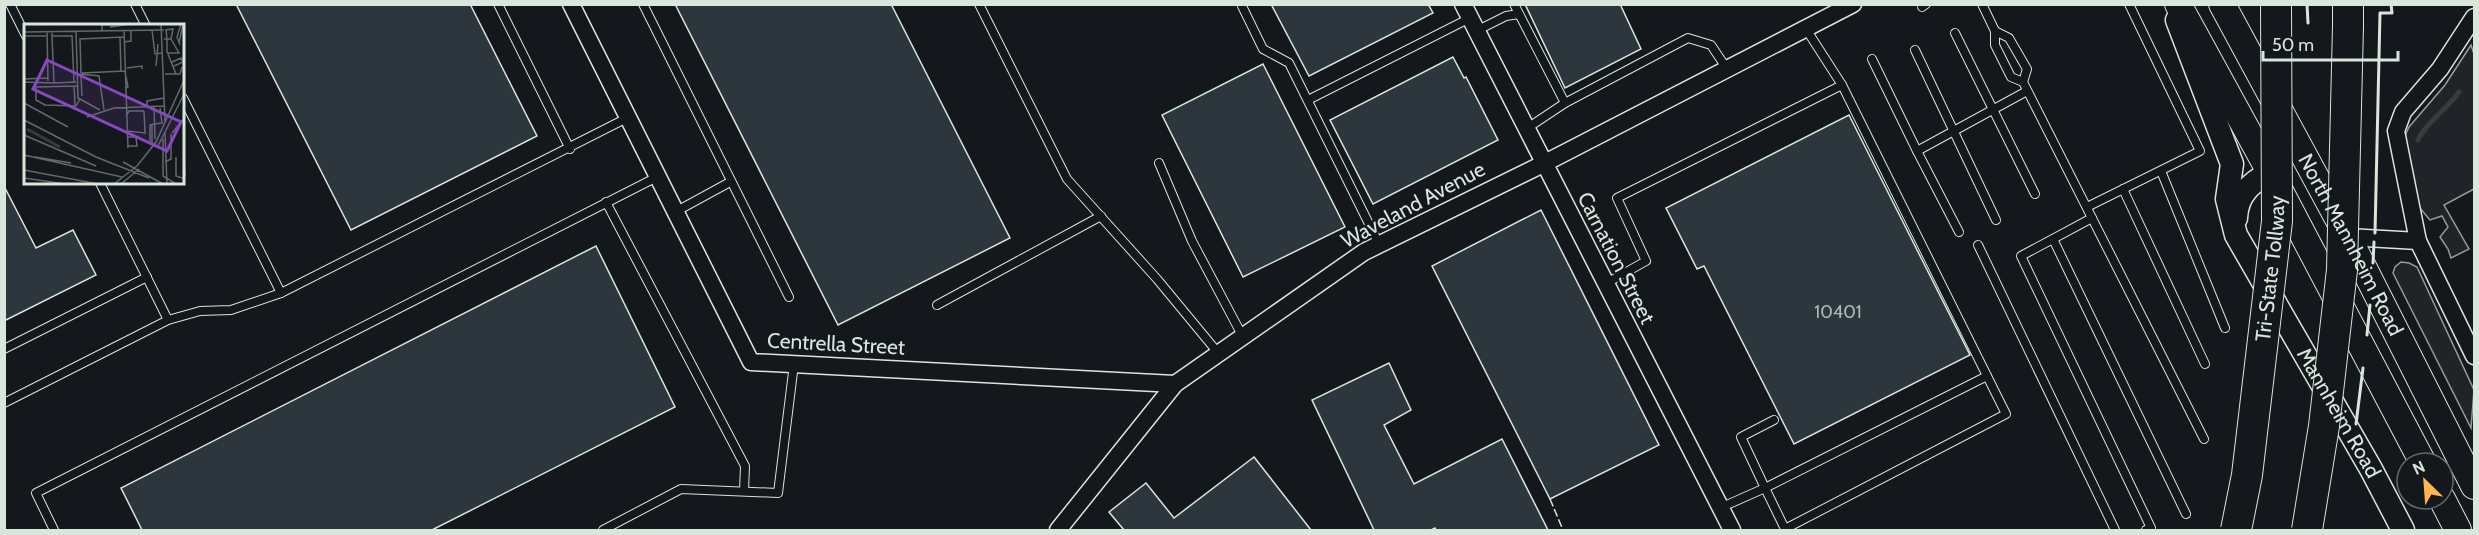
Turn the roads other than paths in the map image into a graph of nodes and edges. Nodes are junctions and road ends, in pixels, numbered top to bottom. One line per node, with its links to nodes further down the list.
1 (10, 4): 23 (lane)
2 (135, 4): 20 (lane)
3 (498, 4): 38 (lane)
4 (571, 4): 35 (street, Centrella Street)
5 (643, 4): 45 (lane)
6 (979, 4): 52 (lane)
7 (1514, 4): 16 (lane)
8 (1853, 4): 21 (street, Waveland Avenue)
9 (1982, 4): 22 (lane)
10 (2129, 4): 42 (lane)
11 (2171, 4): 56 (street, Mannheim Road)
12 (2178, 4): 43 (main road, North Mannheim Road)
13 (2222, 4): 57 (main road, North Mannheim Road)
14 (2276, 4): 93 (highway, Tri-State Tollway, bridge)
15 (1242, 6): 32 (lane)
16 (1519, 14): 19 (lane); 33 (lane)
17 (2348, 15): 94 (highway, bridge)
18 (2475, 17): 59 (street)
19 (1470, 18): 32 (lane); 36 (street, Carnation Street)
20 (145, 24)
21 (1806, 29): 27 (street, Waveland Avenue); 29 (lane)
22 (1995, 31): 28 (lane); 28 (lane)
23 (24, 32)
24 (1955, 33): 34 (lane)
25 (1915, 50): 37 (lane)
26 (1872, 59): 39 (lane)
27 (1727, 69): 33 (lane); 41 (street, Waveland Avenue)
28 (2023, 81): 30 (lane)
29 (1842, 85): 63 (lane); 75 (lane)
30 (2027, 91): 34 (lane); 50 (lane)
31 (184, 100): 64 (lane)
32 (1308, 100): 60 (lane)
33 (1565, 103): 36 (lane)
34 (1994, 109): 37 (lane); 48 (lane)
35 (627, 118): 38 (lane); 44 (street, Centrella Street)
36 (1525, 129): 41 (street, Carnation Street)
37 (1954, 131): 39 (lane); 54 (lane)
38 (570, 149): 64 (lane)
39 (1917, 151): 55 (lane)
40 (1159, 163): 69 (lane)
41 (1542, 164): 60 (street, Waveland Avenue); 63 (street, Carnation Street)
42 (2161, 171): 47 (lane); 68 (lane)
43 (2270, 172): 56 (street); 80 (main road, North Mannheim Road)
44 (657, 177): 49 (lane); 51 (street, Centrella Street)
45 (730, 182): 51 (lane); 65 (lane)
46 (100, 184): 62 (lane)
47 (2123, 189): 50 (lane); 74 (lane)
48 (2035, 194)
49 (606, 202): 83 (lane); 87 (lane)
50 (2087, 207): 53 (lane)
51 (675, 212): 73 (street, Centrella Street)
52 (1101, 216): 66 (lane); 72 (lane)
53 (2092, 218): 58 (lane); 79 (lane)
54 (1996, 220)
55 (1959, 232)
56 (2236, 235): 95 (street, Mannheim Road)
57 (2348, 237): 59 (street); 81 (main road, North Mannheim Road)
58 (2053, 239): 86 (lane); 92 (lane)
59 (2418, 241): 71 (street)
60 (1379, 244): 69 (street, Waveland Avenue)
61 (1978, 245): 91 (lane)
62 (147, 277): 67 (lane); 70 (lane)
63 (1605, 285): 84 (street, Carnation Street)
64 (281, 293): 67 (lane)
65 (789, 297)
66 (937, 305)
67 (168, 320): 77 (lane)
68 (2225, 328)
69 (1243, 337): 72 (street, Waveland Avenue)
70 (4, 349)
71 (2473, 350)
72 (1219, 354): 76 (street, Waveland Avenue)
73 (794, 364): 76 (street, Centrella Street); 83 (lane)
74 (2205, 364)
75 (1987, 376): 82 (lane); 82 (lane)
76 (1175, 384): 89 (street, Waveland Avenue)
77 (4, 403)
78 (1774, 420): 82 (lane)
79 (2204, 439)
80 (2417, 451)
81 (2475, 486)
82 (1765, 488): 84 (lane)
83 (744, 491): 88 (lane)
84 (1720, 508): 90 (street, Carnation Street)
85 (2448, 511): 96 (main road)
86 (2186, 514)
87 (54, 531)
88 (603, 531)
89 (1058, 531)
90 (1732, 531)
91 (2115, 531)
92 (2146, 531)
93 (2236, 531)
94 (2307, 531)
95 (2403, 531)
96 (2458, 531)

